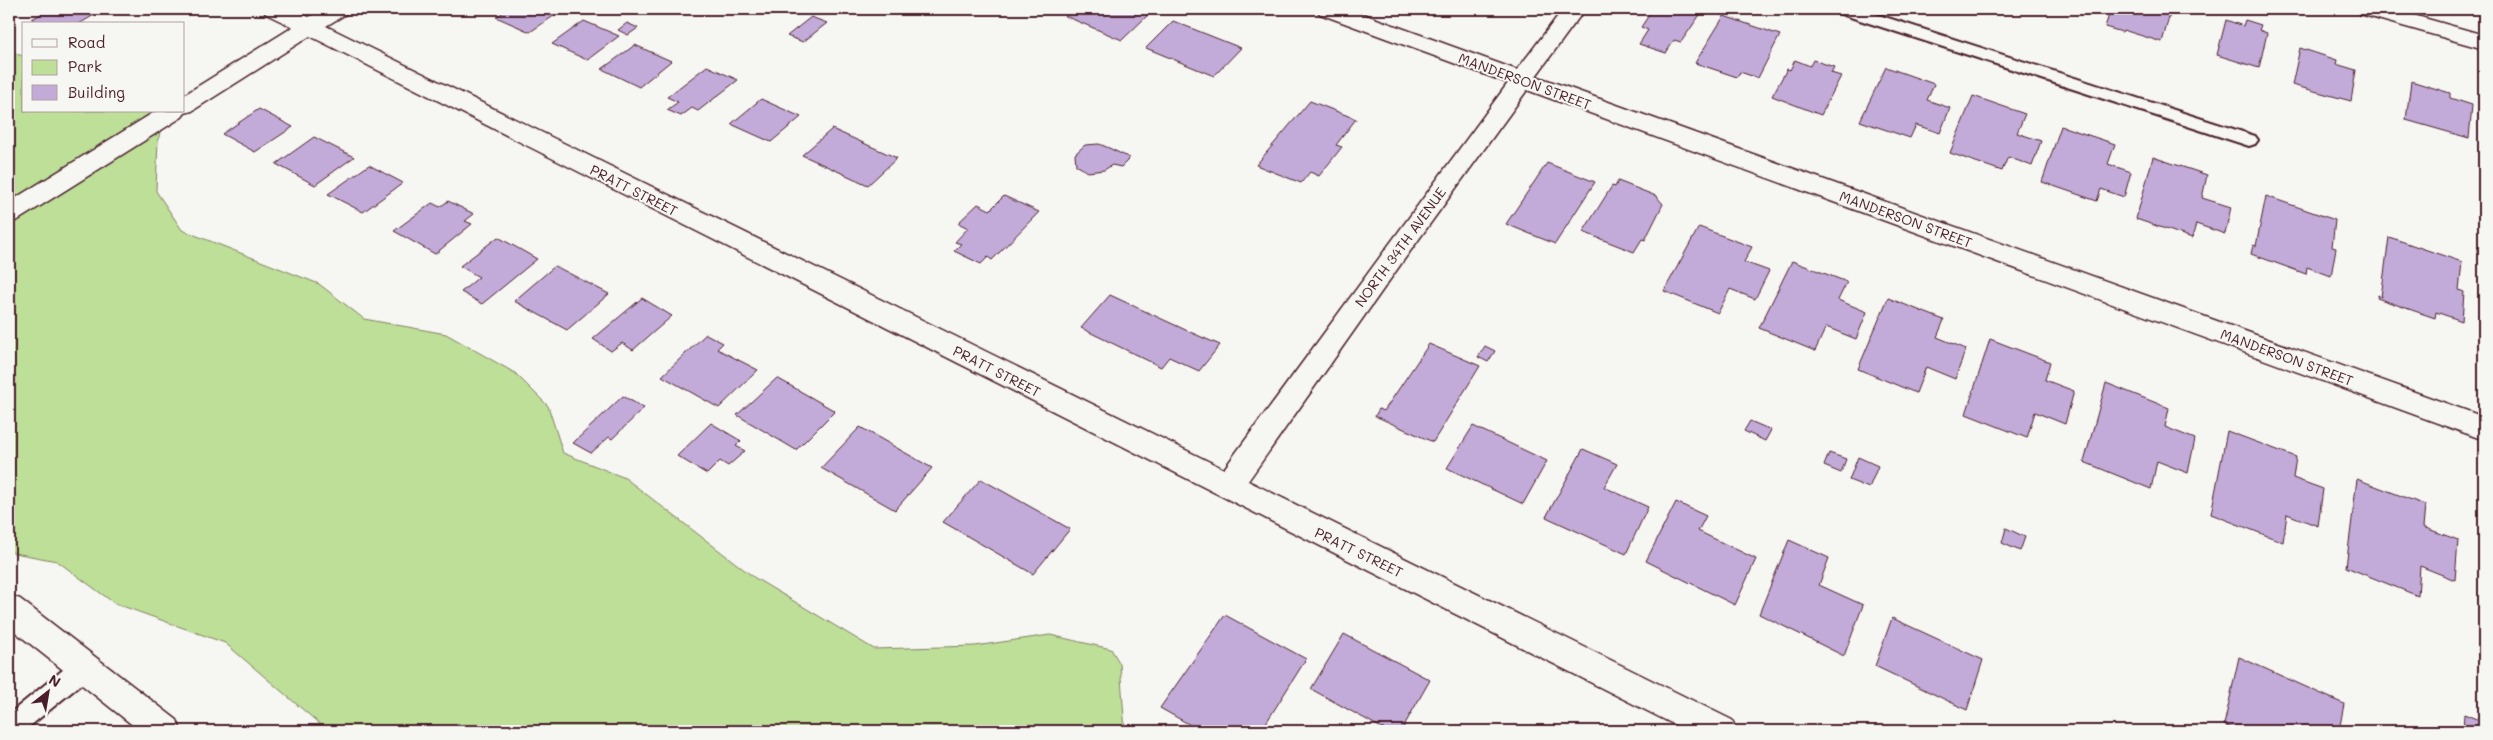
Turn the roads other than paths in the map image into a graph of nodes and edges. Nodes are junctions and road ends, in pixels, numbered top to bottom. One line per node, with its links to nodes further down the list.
1 (274, 9): 7 (street, PRATT STREET)
2 (338, 9): 7 (street)
3 (1328, 9): 9 (street, MANDERSON STREET)
4 (1574, 9): 9 (street, NORTH 34TH AVENUE)
5 (1844, 9): 12 (lane)
6 (2368, 9): 8 (street)
7 (309, 27): 10 (street); 15 (street, PRATT STREET)
8 (2484, 42)
9 (1522, 80): 14 (street, MANDERSON STREET); 15 (street, NORTH 34TH AVENUE)
10 (185, 104)
11 (172, 112): 13 (street)
12 (2249, 140)
13 (9, 214)
14 (2484, 429)
15 (1228, 486): 20 (street, PRATT STREET)
16 (9, 609): 17 (street)
17 (82, 668): 18 (lane); 19 (street)
18 (9, 729)
19 (165, 731)
20 (1720, 731)

